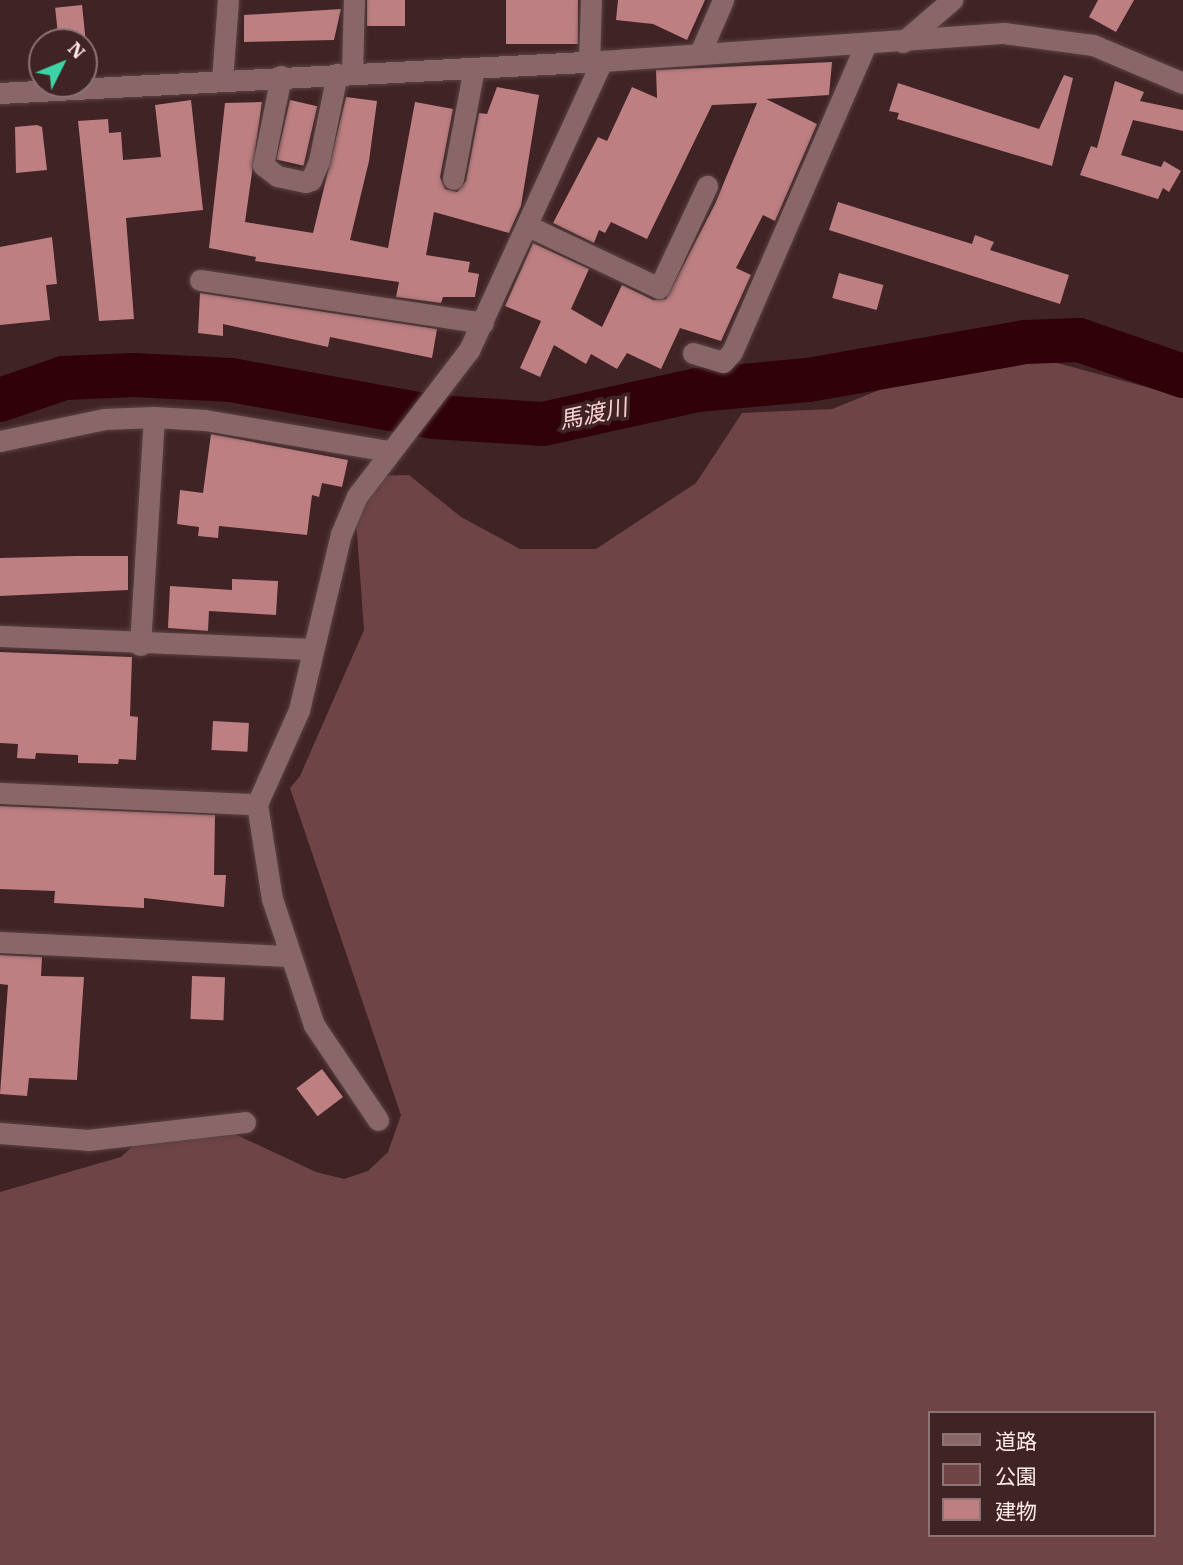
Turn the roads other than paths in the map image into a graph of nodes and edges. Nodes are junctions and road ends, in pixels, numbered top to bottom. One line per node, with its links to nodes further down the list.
1 (228, 0): 13 (street)
2 (354, 0): 11 (street)
3 (591, 0): 9 (street)
4 (723, 0): 8 (street)
5 (952, 0): 6 (street)
6 (904, 42): 7 (street); 14 (street)
7 (866, 44): 8 (street); 21 (street)
8 (700, 53): 9 (street)
9 (595, 62): 10 (street); 18 (street)
10 (474, 68): 11 (street); 16 (street)
11 (344, 74): 12 (street); 12 (street)
12 (281, 76): 13 (street)
13 (222, 81): 15 (street)
14 (1183, 83)
15 (0, 93)
16 (453, 179)
17 (707, 186): 18 (street)
18 (528, 226): 20 (street)
19 (200, 280): 20 (street)
20 (483, 323): 24 (street)
21 (693, 353)
22 (154, 417): 23 (street); 24 (street); 26 (street)
23 (0, 441)
24 (388, 451): 27 (street)
25 (0, 636): 26 (street)
26 (140, 645): 27 (street)
27 (313, 649): 29 (street)
28 (0, 793): 29 (street)
29 (257, 804): 31 (street)
30 (0, 942): 31 (street)
31 (289, 956): 32 (street)
32 (378, 1119)
33 (245, 1122): 34 (street)
34 (0, 1133)

